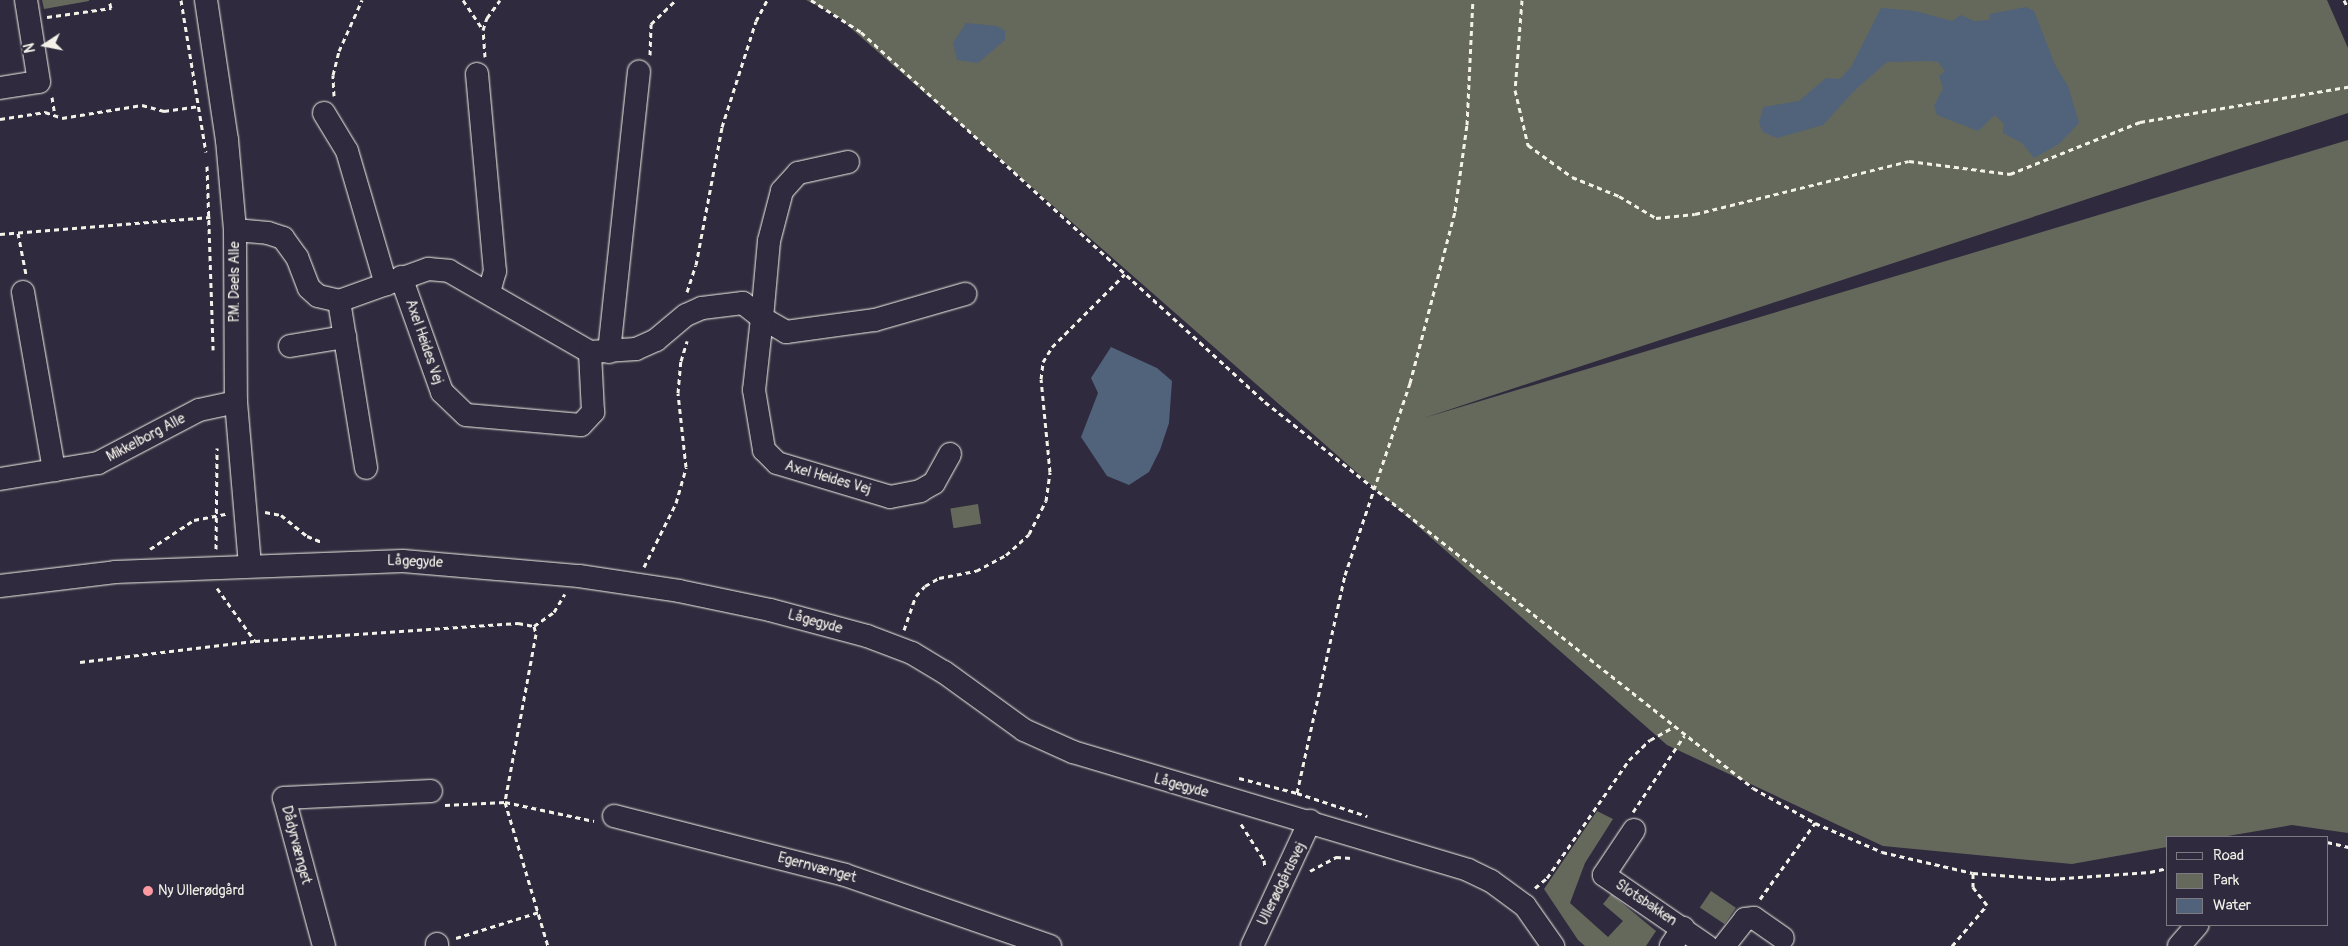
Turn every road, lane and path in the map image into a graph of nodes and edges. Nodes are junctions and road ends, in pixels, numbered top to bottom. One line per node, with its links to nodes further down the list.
1 (110, 0): 13 (path)
2 (181, 0): 19 (path)
3 (206, 0): 26 (street, P.M. Daels Alle)
4 (362, 0): 20 (path)
5 (463, 0): 14 (path)
6 (500, 0): 14 (path)
7 (676, 0): 15 (path)
8 (811, 0): 29 (path)
9 (1473, 0): 46 (path)
10 (1522, 0): 17 (path)
11 (2344, 0): 12 (path)
12 (2348, 8)
13 (28, 10): 18 (street)
14 (483, 30): 16 (path)
15 (638, 72): 38 (street, Axel Heides Vej)
16 (476, 74): 32 (street)
17 (2348, 86)
18 (0, 88)
19 (198, 106): 21 (path); 22 (path)
20 (324, 113): 30 (street, Axel Heides Vej)
21 (0, 119)
22 (206, 154)
23 (848, 162): 35 (street, Axel Heides Vej)
24 (207, 163): 25 (path)
25 (210, 217): 27 (path); 39 (path)
26 (235, 230): 34 (street); 40 (street, P.M. Daels Alle)
27 (18, 233): 28 (path); 31 (path)
28 (0, 234)
29 (1126, 274): 46 (path); 56 (path)
30 (394, 281): 32 (street); 34 (street); 38 (street, Axel Heides Vej)
31 (23, 292): 44 (street)
32 (489, 292): 38 (street)
33 (965, 294): 35 (street)
34 (339, 300): 36 (street)
35 (762, 318): 38 (street); 42 (street, Axel Heides Vej)
36 (345, 337): 37 (street); 43 (street)
37 (290, 346)
38 (600, 352)
39 (213, 354)
40 (236, 402): 44 (street, Mikkelborg Alle); 47 (street, P.M. Daels Alle)
41 (218, 446): 48 (path)
42 (950, 454)
43 (366, 468)
44 (54, 470): 45 (street, Mikkelborg Alle)
45 (0, 479)
46 (1374, 490): 59 (path); 64 (path)
47 (244, 512): 48 (path); 49 (path); 51 (street, P.M. Daels Alle)
48 (217, 515): 50 (path); 52 (path)
49 (332, 543)
50 (144, 552)
51 (250, 565): 52 (street, Lågegyde); 56 (street, Lågegyde)
52 (216, 567): 55 (street, Lågegyde); 57 (path)
53 (634, 567): 54 (path)
54 (652, 571)
55 (0, 586)
56 (901, 635): 66 (street, Lågegyde)
57 (255, 641): 58 (path); 65 (path)
58 (80, 662)
59 (1673, 727): 60 (path); 78 (path)
60 (1684, 736): 70 (path); 71 (path)
61 (1237, 778): 62 (path)
62 (1256, 781): 64 (path); 66 (path)
63 (431, 791): 65 (path); 87 (street, Dådyrvænget)
64 (1297, 792): 68 (path)
65 (505, 802): 67 (path); 80 (path)
66 (1246, 802): 69 (street, Lågegyde); 79 (path)
67 (614, 816): 85 (street, Egernvænget)
68 (1371, 818)
69 (1310, 821): 79 (street, Ullerødgårdsvej); 91 (street, Lågegyde)
70 (1815, 824): 76 (path); 81 (path)
71 (1634, 830): 83 (street, Slotsbakken)
72 (2328, 842): 73 (path)
73 (2348, 847)
74 (1360, 860): 77 (path)
75 (2166, 868): 76 (path)
76 (1973, 873): 94 (path)
77 (1306, 875)
78 (1528, 884)
79 (1271, 902): 90 (street, Ullerødgårdsvej)
80 (538, 912): 86 (path); 88 (path)
81 (1754, 918): 84 (street); 93 (street)
82 (2196, 926): 95 (street)
83 (1677, 937): 92 (street, Slotsbakken)
84 (1783, 938)
85 (1013, 940): 89 (street, Egernvænget)
86 (437, 945)
87 (324, 946)
88 (548, 946)
89 (1050, 946)
90 (1252, 946)
91 (1553, 946)
92 (1707, 946)
93 (1724, 946)
94 (1952, 946)
95 (2179, 946)

